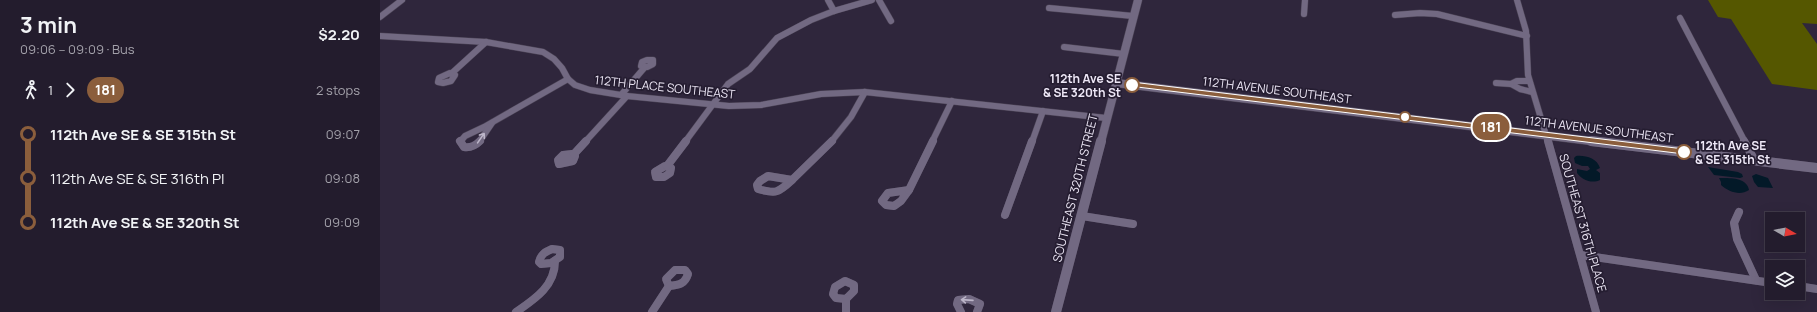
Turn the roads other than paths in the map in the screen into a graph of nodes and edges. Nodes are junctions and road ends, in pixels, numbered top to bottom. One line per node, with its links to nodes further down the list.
1 (402, 0): 13 (street)
2 (828, 0): 9 (street)
3 (872, 0): 9 (street)
4 (879, 0): 15 (street)
5 (1138, 0): 12 (street, SOUTHEAST 320TH STREET)
6 (1305, 0): 10 (street)
7 (1517, 0): 17 (street, SOUTHEAST 316TH PLACE)
8 (1049, 8): 12 (street)
9 (834, 10): 32 (street)
10 (1304, 14)
11 (1395, 15): 17 (street)
12 (1133, 16): 20 (street, SOUTHEAST 320TH STREET)
13 (380, 17)
14 (1680, 18): 38 (street)
15 (891, 21)
16 (380, 36): 18 (street, 112TH PLACE SOUTHEAST)
17 (1527, 36): 24 (street, SOUTHEAST 316TH PLACE)
18 (486, 42): 22 (street); 23 (street, 112TH PLACE SOUTHEAST)
19 (1064, 47): 20 (street)
20 (1124, 54): 25 (street, SOUTHEAST 320TH STREET)
21 (645, 67): 30 (street)
22 (452, 73)
23 (568, 79): 30 (street, 112TH PLACE SOUTHEAST); 35 (street)
24 (1529, 80): 27 (street); 29 (street, SOUTHEAST 316TH PLACE)
25 (1116, 83): 34 (street, SOUTHEAST 320TH STREET); 36 (street, 112TH AVENUE SOUTHEAST)
26 (1496, 83): 27 (street)
27 (1511, 84): 29 (street)
28 (865, 92): 31 (street, 112TH PLACE SOUTHEAST); 32 (street, 112TH PLACE SOUTHEAST); 41 (street)
29 (1532, 92): 36 (street, SOUTHEAST 316TH PLACE)
30 (624, 95): 32 (street, 112TH PLACE SOUTHEAST); 37 (street)
31 (952, 101): 33 (street, 112TH PLACE SOUTHEAST); 42 (street)
32 (713, 105): 39 (street)
33 (1043, 111): 34 (street, 112TH PLACE SOUTHEAST); 44 (street)
34 (1106, 118): 45 (street, SOUTHEAST 320TH STREET)
35 (492, 123)
36 (1546, 134): 38 (street, 112TH AVENUE SOUTHEAST); 47 (street, SOUTHEAST 316TH PLACE)
37 (574, 154)
38 (1754, 161): 40 (street, 112TH AVENUE SOUTHEAST)
39 (667, 166)
40 (1817, 168)
41 (792, 180)
42 (909, 190)
43 (1738, 212): 49 (street)
44 (1005, 215)
45 (1082, 216): 46 (street); 60 (street, SOUTHEAST 320TH STREET)
46 (1133, 224)
47 (1581, 255): 49 (street); 61 (street, SOUTHEAST 316TH PLACE)
48 (555, 261): 55 (street)
49 (1756, 280): 50 (street)
50 (1765, 282)
51 (669, 286): 56 (street)
52 (1805, 287): 53 (street)
53 (1817, 289)
54 (846, 299): 57 (street)
55 (516, 312)
56 (652, 312)
57 (846, 312)
58 (961, 312): 59 (street, one-way to 58)
59 (977, 312)
60 (1056, 312)
61 (1596, 312)

